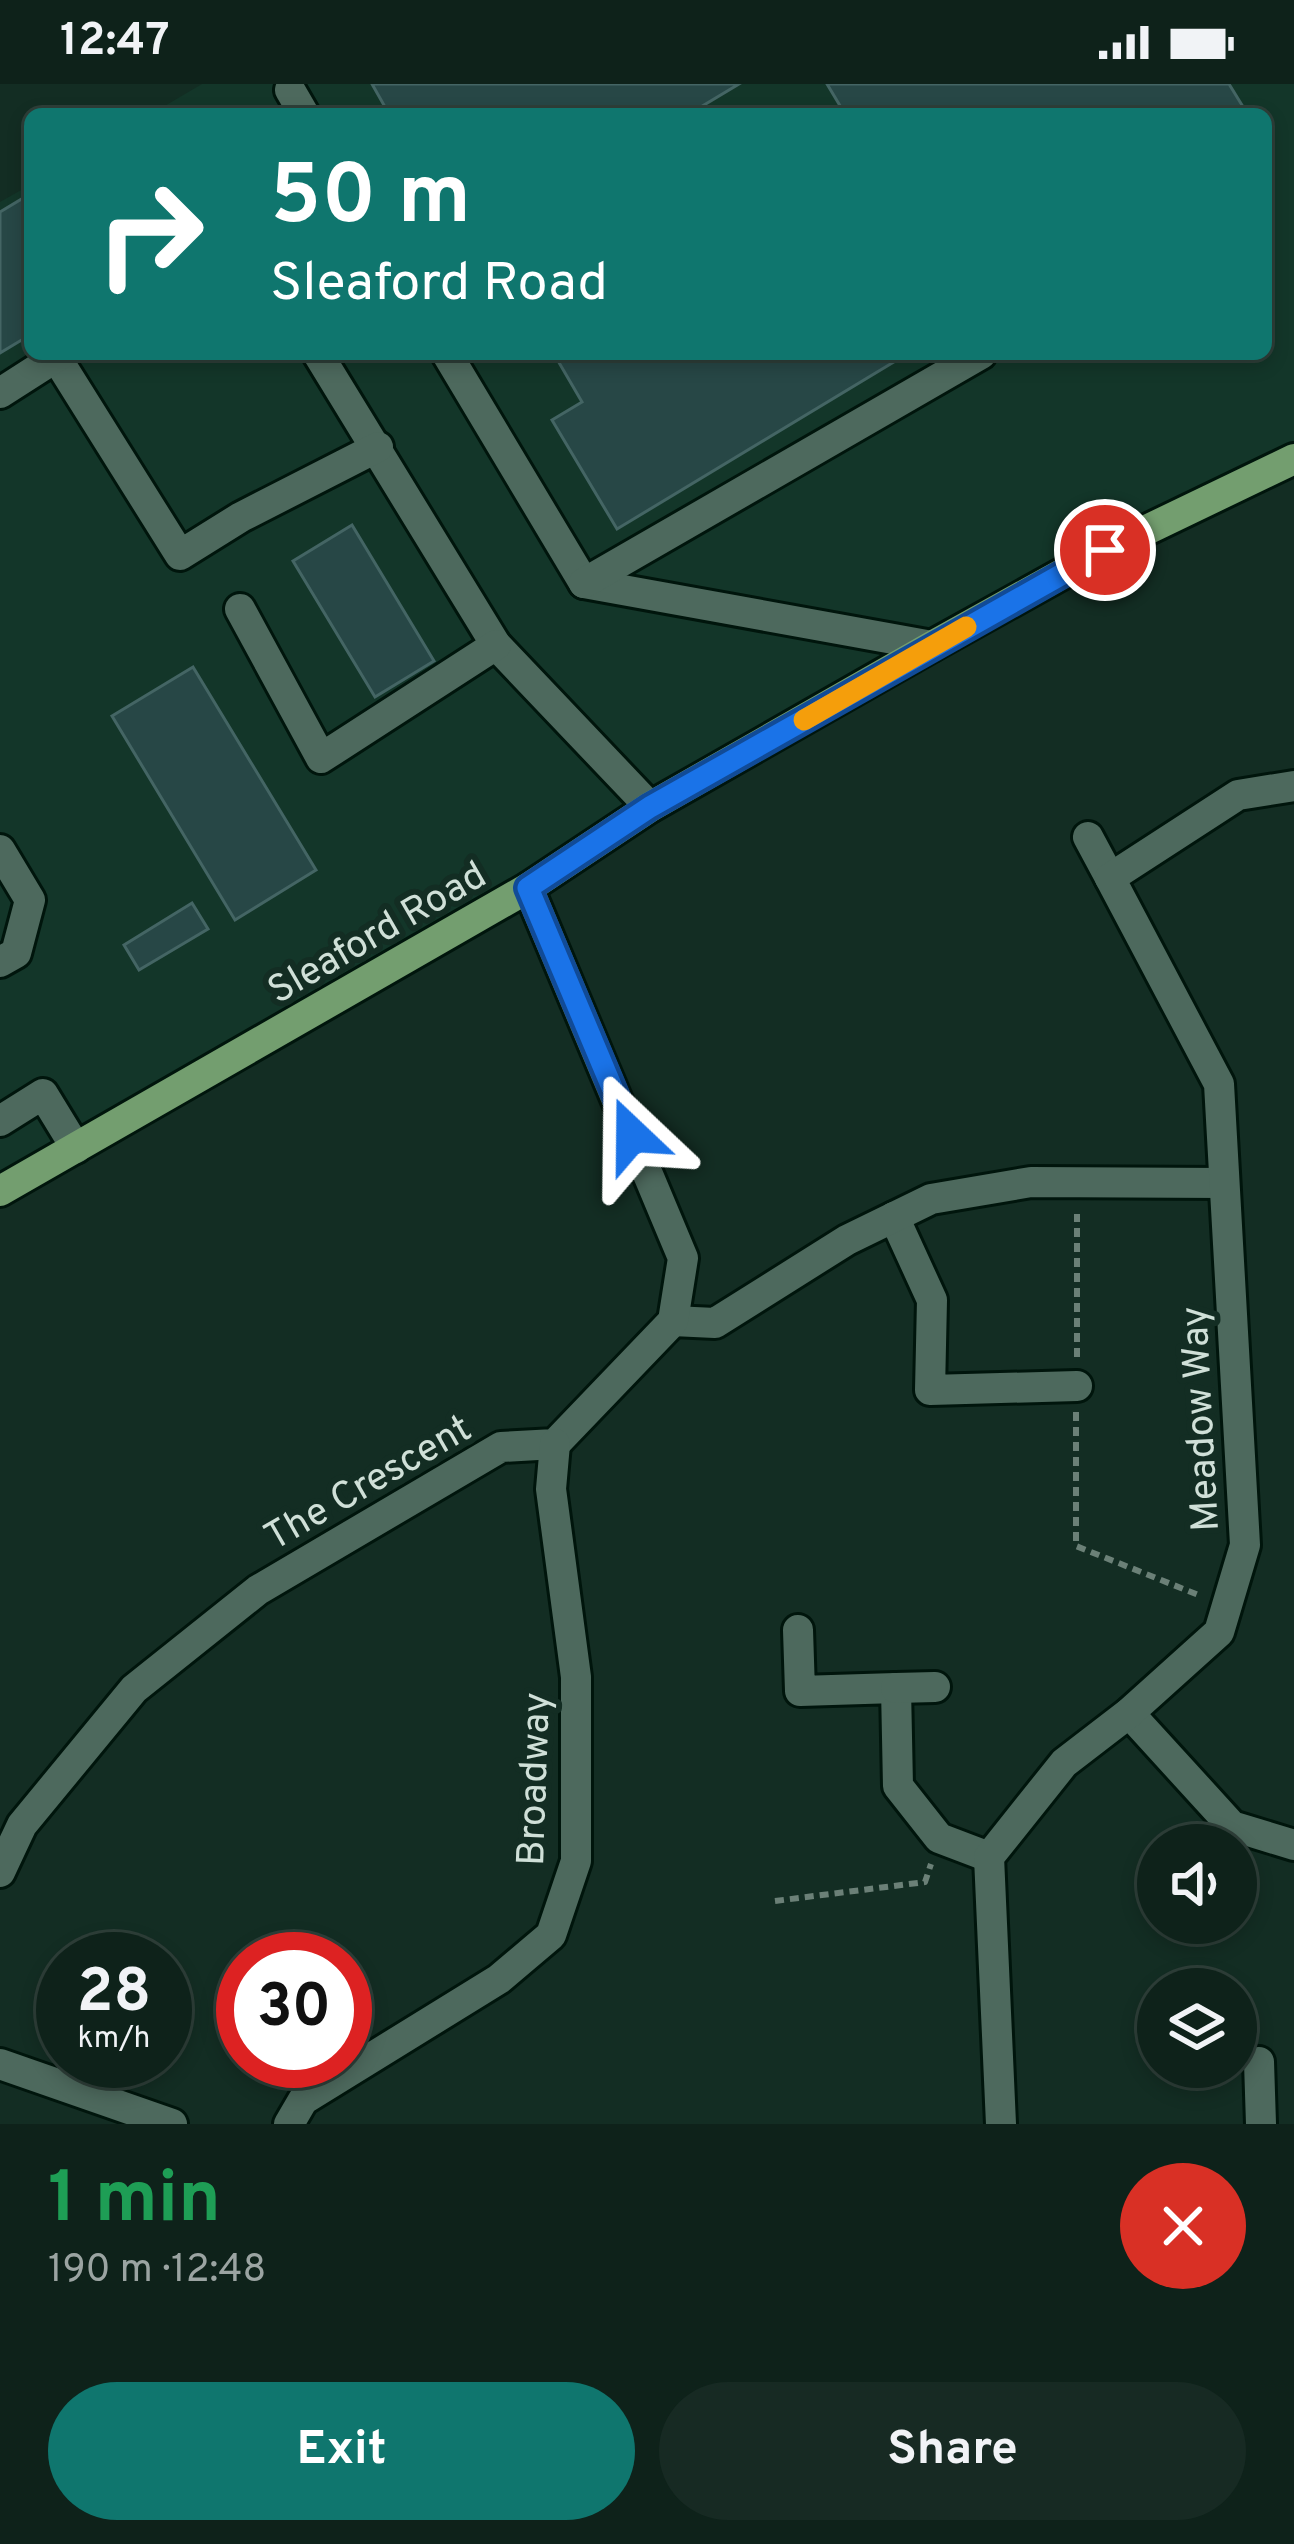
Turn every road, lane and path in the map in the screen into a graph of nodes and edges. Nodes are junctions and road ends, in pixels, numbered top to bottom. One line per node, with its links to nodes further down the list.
1 (50, 360): 6 (street)
2 (61, 360): 7 (street)
3 (322, 360): 7 (street)
4 (451, 360): 9 (street)
5 (970, 360): 9 (street)
6 (0, 393)
7 (378, 447): 11 (street)
8 (1294, 459): 12 (main road, Sleaford Road)
9 (584, 584): 12 (street)
10 (240, 609): 11 (street)
11 (496, 645): 14 (street)
12 (932, 646): 14 (main road, Sleaford Road)
13 (1294, 786): 17 (street)
14 (650, 807): 18 (main road, Sleaford Road)
15 (1088, 837): 17 (street, Meadow Way)
16 (0, 850): 19 (street)
17 (1110, 878): 23 (street, Meadow Way)
18 (528, 888): 21 (main road, Sleaford Road); 26 (street)
19 (0, 962)
20 (0, 1121): 21 (street)
21 (76, 1148): 24 (main road, Sleaford Road)
22 (1077, 1183): 23 (street); 25 (street); 27 (path)
23 (1224, 1183): 29 (street, Meadow Way)
24 (0, 1191)
25 (894, 1217): 26 (street); 27 (street)
26 (673, 1321): 28 (street)
27 (1076, 1386): 29 (path)
28 (555, 1444): 37 (street, The Crescent); 42 (street, Broadway)
29 (1227, 1606): 33 (street, Meadow Way)
30 (798, 1630): 32 (street)
31 (934, 1687): 32 (street)
32 (896, 1688): 34 (street)
33 (1129, 1713): 35 (street); 36 (street, Meadow Way)
34 (939, 1838): 36 (street); 38 (path)
35 (1294, 1845)
36 (989, 1857): 43 (street)
37 (0, 1872)
38 (775, 1901)
39 (1259, 2062): 44 (street)
40 (0, 2064): 41 (street)
41 (172, 2124)
42 (289, 2124)
43 (1001, 2124)
44 (1261, 2124)

